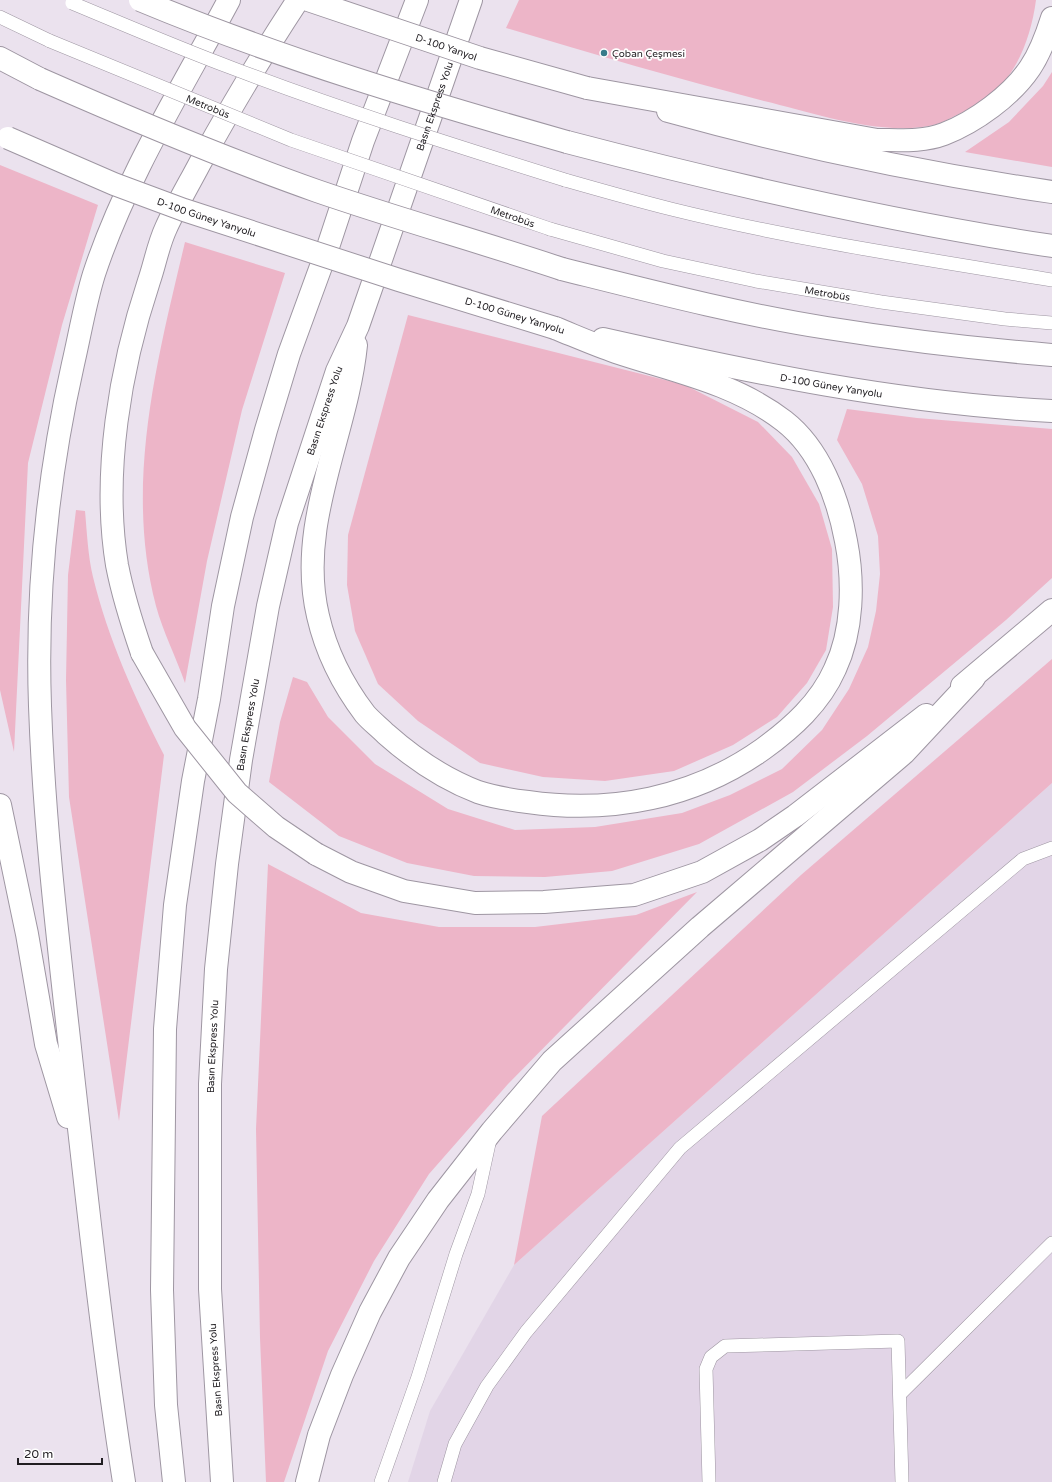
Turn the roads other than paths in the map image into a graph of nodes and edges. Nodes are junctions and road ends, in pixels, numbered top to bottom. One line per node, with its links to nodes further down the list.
1 (140, 0): 16 (main road, bridge)
2 (229, 0): 28 (main road)
3 (298, 0): 24 (main road, bridge)
4 (308, 0): 13 (main road, D-100 Yanyol, bridge)
5 (417, 0): 32 (main road)
6 (471, 0): 11 (main road, Basın Ekspress Yolu)
7 (479, 0): 11 (main road)
8 (69, 1): 17 (lane, bridge)
9 (0, 17): 18 (lane, Metrobüs, bridge)
10 (1052, 18): 13 (main road)
11 (465, 22): 19 (main road, Basın Ekspress Yolu)
12 (0, 58): 21 (main road, bridge)
13 (586, 88): 15 (main road)
14 (4, 136): 20 (main road, D-100 Güney Yanyolu, bridge)
15 (1052, 192)
16 (1052, 246)
17 (1052, 280)
18 (1052, 323)
19 (358, 326): 20 (main road); 33 (main road, Basın Ekspress Yolu)
20 (555, 328): 22 (main road, D-100 Güney Yanyolu)
21 (1052, 355)
22 (1052, 410)
23 (1052, 610): 24 (main road)
24 (974, 678): 27 (main road)
25 (0, 805): 28 (main road)
26 (1052, 848): 36 (lane)
27 (492, 1131): 34 (main road); 35 (lane)
28 (83, 1160): 31 (main road)
29 (1052, 1243): 30 (lane)
30 (900, 1394): 37 (lane); 38 (lane)
31 (124, 1482)
32 (174, 1482)
33 (222, 1482)
34 (307, 1482)
35 (381, 1482)
36 (444, 1482)
37 (709, 1482)
38 (902, 1482)

